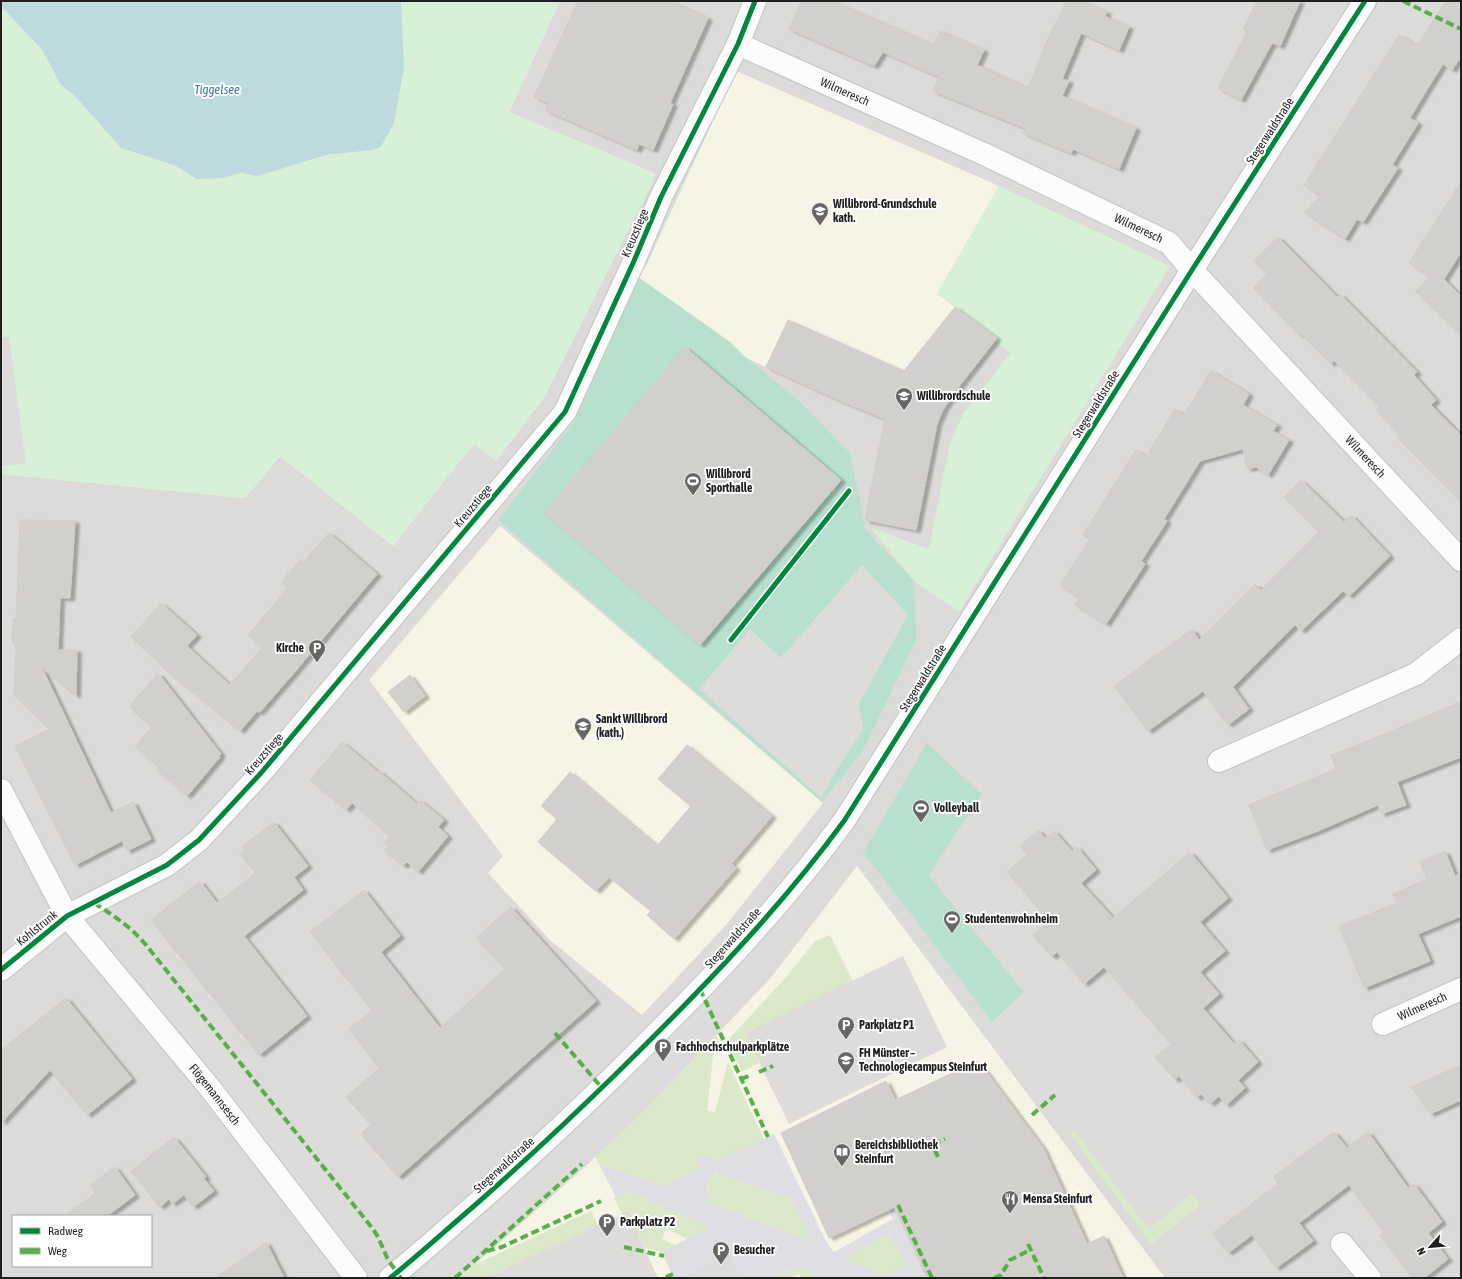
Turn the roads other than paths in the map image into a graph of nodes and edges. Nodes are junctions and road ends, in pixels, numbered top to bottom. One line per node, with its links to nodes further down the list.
1 (755, 1): 3 (street, Kreuzstiege)
2 (1365, 1): 4 (street, Stegerwaldstraße)
3 (738, 44): 4 (street, Wilmeresch); 9 (street, Kreuzstiege)
4 (1192, 270): 5 (street, Wilmeresch); 15 (street, Stegerwaldstraße)
5 (1461, 560)
6 (1461, 639): 7 (street)
7 (1219, 761)
8 (1, 790): 9 (street, Kohlstrunk)
9 (67, 916): 10 (street, Kohlstrunk); 14 (street, Flögemannsesch)
10 (1, 970)
11 (1461, 989): 12 (street, Wilmeresch)
12 (1383, 1024)
13 (1342, 1244): 16 (street)
14 (356, 1278)
15 (390, 1278)
16 (1370, 1278)

